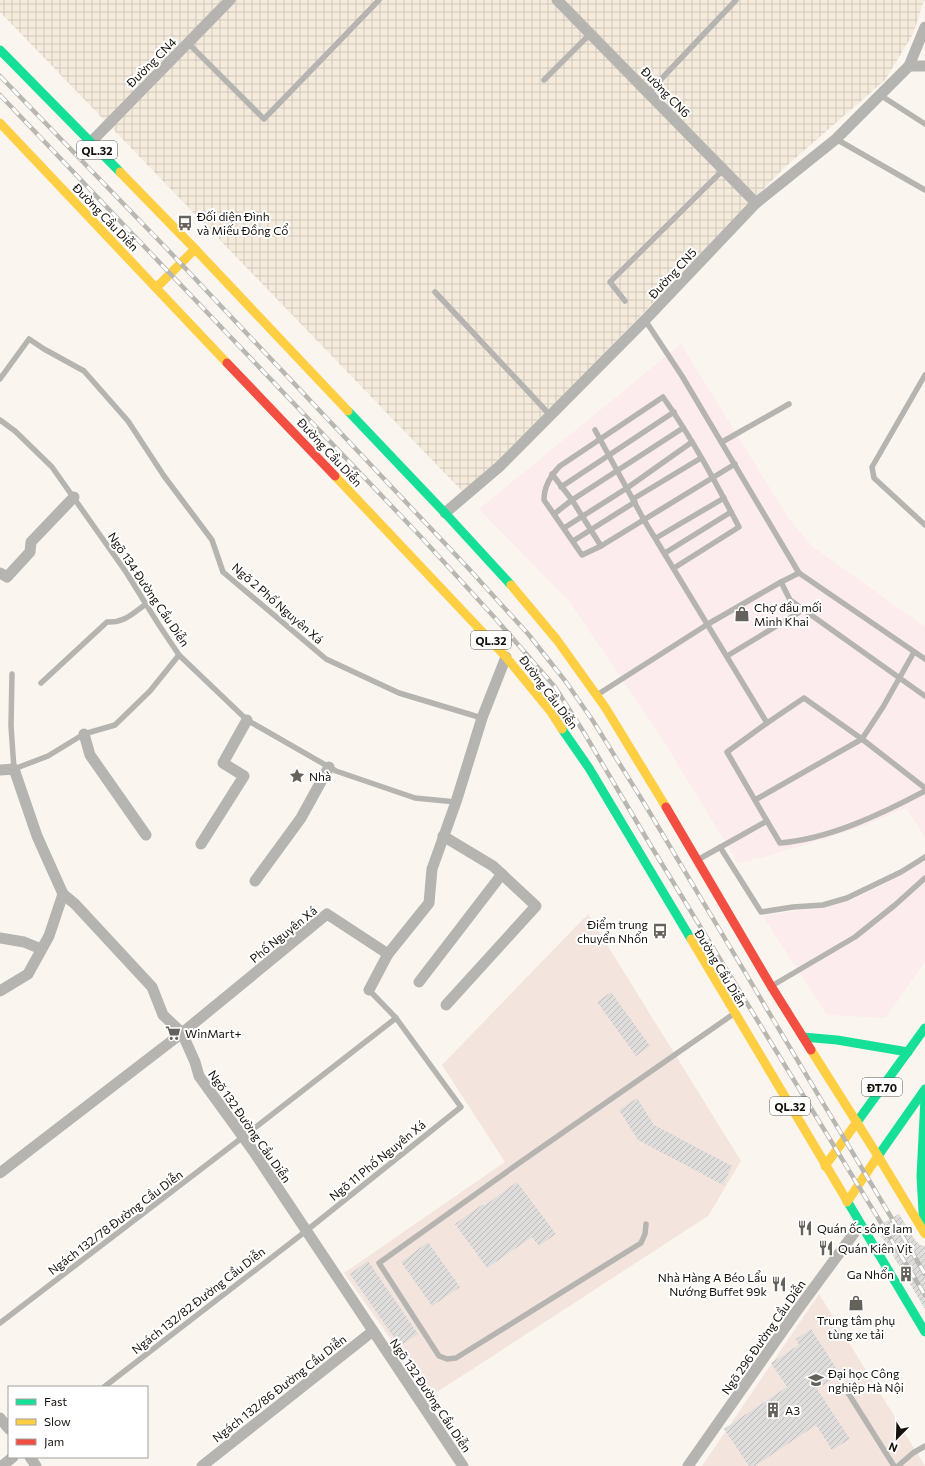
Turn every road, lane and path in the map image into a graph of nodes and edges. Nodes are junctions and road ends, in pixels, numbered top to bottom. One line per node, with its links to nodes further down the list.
1 (230, 0): 7 (street, Đường CN4)
2 (379, 0): 7 (lane)
3 (557, 0): 6 (street, Đường CN6)
4 (736, 0): 12 (lane)
5 (925, 27): 9 (street)
6 (590, 34): 11 (lane); 12 (street, Đường CN6)
7 (188, 43): 17 (street, Đường CN4)
8 (0, 50): 17 (main road, QL.32)
9 (909, 66): 10 (street); 13 (street, Đường CN5)
10 (925, 66)
11 (544, 80)
12 (648, 93): 18 (street, Đường CN6)
13 (880, 95): 14 (lane); 16 (street, Đường CN5)
14 (925, 124)
15 (2, 127): 22 (main road, Đường Cầu Diễn / QL.32)
16 (836, 139): 19 (lane); 20 (street, Đường CN5)
17 (90, 143): 21 (main road, QL.32)
18 (723, 170): 20 (street, Đường CN6); 24 (lane)
19 (925, 190)
20 (756, 203): 25 (street, Đường CN5)
21 (195, 249): 22 (main road); 50 (main road, QL.32)
22 (157, 287): 71 (main road, Đường Cầu Diễn / QL.32)
23 (435, 292): 30 (lane)
24 (625, 301)
25 (645, 320): 30 (street, Đường CN5); 36 (lane)
26 (0, 379): 78 (lane, Ngõ 2 Phố Nguyên Xá)
27 (924, 379): 54 (lane)
28 (789, 404): 36 (lane)
29 (674, 412): 32 (lane); 34 (lane); 37 (lane)
30 (550, 415): 50 (street, Đường CN5)
31 (0, 420): 45 (lane, Ngõ 134 Đường Cầu Diễn)
32 (683, 428): 35 (lane); 40 (lane)
33 (595, 430): 34 (lane)
34 (600, 440): 37 (lane); 41 (lane)
35 (692, 442): 38 (lane); 44 (lane)
36 (722, 442): 39 (lane)
37 (609, 456): 40 (lane); 43 (lane)
38 (701, 458): 42 (lane); 48 (lane)
39 (735, 464): 42 (lane); 63 (lane)
40 (618, 471): 44 (lane); 47 (lane)
41 (552, 474): 43 (lane); 51 (lane)
42 (713, 477): 46 (lane); 53 (lane)
43 (561, 487): 47 (lane)
44 (627, 488): 48 (lane); 52 (lane)
45 (74, 497): 62 (street); 65 (lane, Ngõ 134 Đường Cầu Diễn)
46 (724, 498): 49 (lane); 57 (lane)
47 (572, 500): 51 (lane); 52 (lane)
48 (634, 500): 53 (lane); 56 (lane)
49 (731, 512): 60 (lane); 61 (lane)
50 (445, 513): 76 (main road, QL.32)
51 (554, 514): 55 (lane)
52 (582, 517): 55 (lane); 56 (lane)
53 (644, 520): 57 (lane); 59 (lane)
54 (925, 525)
55 (564, 528): 58 (lane)
56 (590, 529): 58 (lane); 59 (lane)
57 (656, 538): 60 (lane)
58 (573, 541): 59 (lane)
59 (601, 546)
60 (665, 553): 61 (lane)
61 (674, 568): 67 (lane)
62 (0, 573)
63 (799, 573): 64 (lane); 68 (lane)
64 (781, 582): 66 (lane); 67 (lane)
65 (146, 604): 69 (lane, Ngõ 134 Đường Cầu Diễn); 75 (lane)
66 (803, 610): 70 (lane); 74 (lane)
67 (708, 624): 70 (lane); 76 (lane)
68 (914, 652): 72 (lane); 74 (lane)
69 (179, 655): 79 (lane, Ngõ 134 Đường Cầu Diễn); 81 (lane)
70 (727, 656): 80 (lane)
71 (506, 657): 78 (street); 109 (main road, Đường Cầu Diễn / QL.32)
72 (925, 659)
73 (12, 674): 84 (lane)
74 (900, 678): 77 (lane); 82 (lane)
75 (41, 683)
76 (596, 696): 96 (main road, QL.32)
77 (925, 696)
78 (482, 718): 89 (street)
79 (247, 720): 83 (lane, Ngõ 134 Đường Cầu Diễn); 93 (street)
80 (768, 723): 82 (lane); 88 (lane)
81 (84, 734): 84 (lane); 91 (street)
82 (862, 739): 86 (lane); 88 (lane)
83 (329, 767): 89 (lane, Ngõ 134 Đường Cầu Diễn); 99 (street)
84 (14, 769): 85 (street); 100 (street, Ngõ 132 Đường Cầu Diễn)
85 (0, 770)
86 (925, 788)
87 (925, 791): 90 (lane)
88 (754, 800): 90 (lane)
89 (456, 802): 92 (street)
90 (767, 821): 94 (lane)
91 (146, 835)
92 (443, 836): 97 (street); 103 (street)
93 (201, 844)
94 (720, 847): 95 (lane); 96 (lane)
95 (925, 857)
96 (698, 860): 105 (main road, QL.32)
97 (502, 874): 104 (street); 108 (street)
98 (925, 878): 105 (lane)
99 (254, 880)
100 (63, 894): 102 (street); 112 (street, Ngõ 132 Đường Cầu Diễn)
101 (0, 938): 102 (street)
102 (42, 949): 107 (street)
103 (388, 954): 106 (street); 112 (street, Phố Nguyên Xá)
104 (419, 982)
105 (771, 986): 113 (main road, QL.32)
106 (369, 990): 110 (lane)
107 (0, 991)
108 (446, 1005)
109 (734, 1014): 120 (main road, Đường Cầu Diễn / QL.32); 123 (lane)
110 (396, 1018): 118 (lane, Ngách 132/78 Đường Cầu Diễn); 125 (lane, Ngõ 11 Phố Nguyên Xá)
111 (925, 1028): 114 (main road, ĐT.70)
112 (182, 1033): 118 (street, Ngõ 132 Đường Cầu Diễn); 121 (street, Phố Nguyên Xá)
113 (803, 1036): 114 (main road); 117 (main road, QL.32)
114 (908, 1052): 117 (main road, ĐT.70)
115 (925, 1089): 119 (main road, ĐT.70)
116 (925, 1098): 126 (main road)
117 (857, 1122): 119 (main road, QL.32); 120 (main road, ĐT.70)
118 (242, 1137): 125 (street, Ngõ 132 Đường Cầu Diễn); 127 (lane, Ngách 132/78 Đường Cầu Diễn)
119 (878, 1156): 122 (main road, ĐT.70); 126 (main road, QL.32)
120 (825, 1166): 122 (main road, Đường Cầu Diễn / QL.32)
121 (0, 1173)
122 (847, 1202): 124 (main road, Đường Cầu Diễn / QL.32)
123 (646, 1224)
124 (860, 1225): 129 (main road, Đường Cầu Diễn / QL.32); 139 (street, Ngõ 296 Đường Cầu Diễn)
125 (306, 1231): 128 (street, Ngõ 132 Đường Cầu Diễn); 130 (lane, Ngách 132/82 Đường Cầu Diễn)
126 (924, 1234)
127 (0, 1323)
128 (373, 1331): 137 (street, Ngách 132/86 Đường Cầu Diễn); 138 (street, Ngõ 132 Đường Cầu Diễn)
129 (925, 1332)
130 (105, 1386)
131 (845, 1388): 140 (lane)
132 (0, 1418): 133 (street)
133 (8, 1429)
134 (925, 1446): 141 (lane)
135 (12, 1458): 136 (street)
136 (2, 1466)
137 (202, 1466)
138 (463, 1466)
139 (688, 1466)
140 (894, 1466)
141 (898, 1466)

